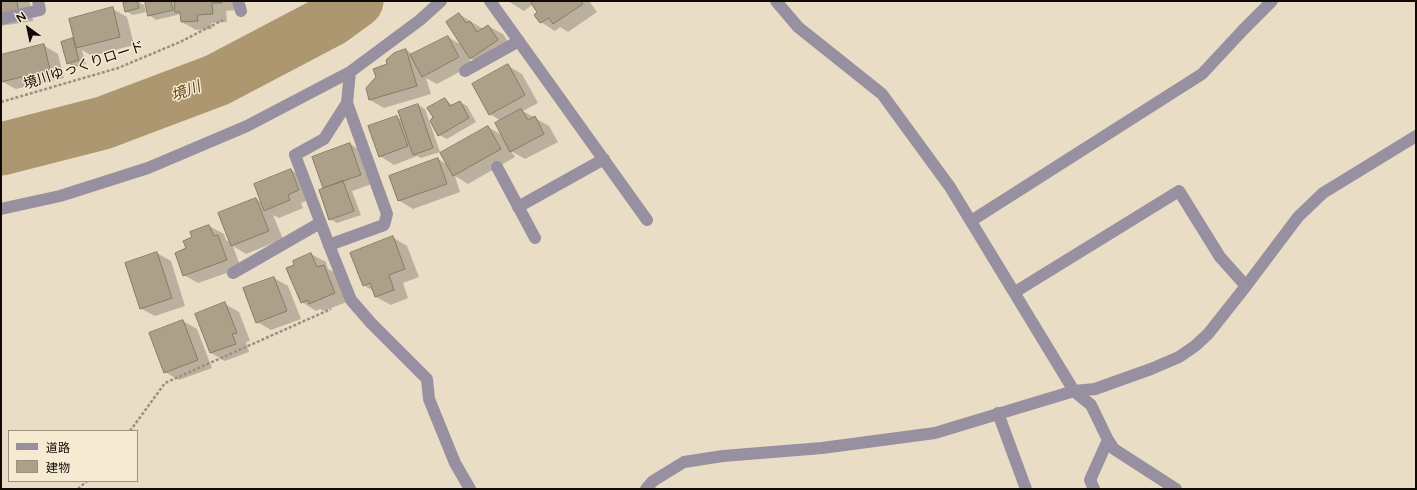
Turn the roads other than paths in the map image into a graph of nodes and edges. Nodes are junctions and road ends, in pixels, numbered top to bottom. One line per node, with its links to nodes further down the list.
1 (38, 1): 6 (street)
2 (441, 1): 9 (street)
3 (490, 1): 7 (street)
4 (776, 1): 17 (street)
5 (1272, 1): 17 (street)
6 (1, 19)
7 (519, 41): 8 (street); 12 (street)
8 (465, 71)
9 (350, 72): 10 (street); 15 (street)
10 (347, 103): 18 (street); 20 (street)
11 (1416, 136): 22 (street)
12 (604, 159): 14 (street); 16 (street)
13 (497, 167): 14 (street)
14 (518, 207): 19 (street)
15 (1, 209)
16 (647, 220)
17 (971, 221): 23 (street)
18 (320, 223): 20 (street); 21 (street)
19 (536, 238)
20 (329, 245): 27 (street)
21 (233, 273)
22 (1246, 286): 23 (street); 24 (street)
23 (1015, 292): 24 (street)
24 (1074, 390): 25 (street); 26 (street)
25 (998, 413): 28 (street); 29 (street)
26 (1108, 440): 30 (street); 31 (street)
27 (470, 489)
28 (646, 489)
29 (1026, 489)
30 (1094, 489)
31 (1176, 489)

